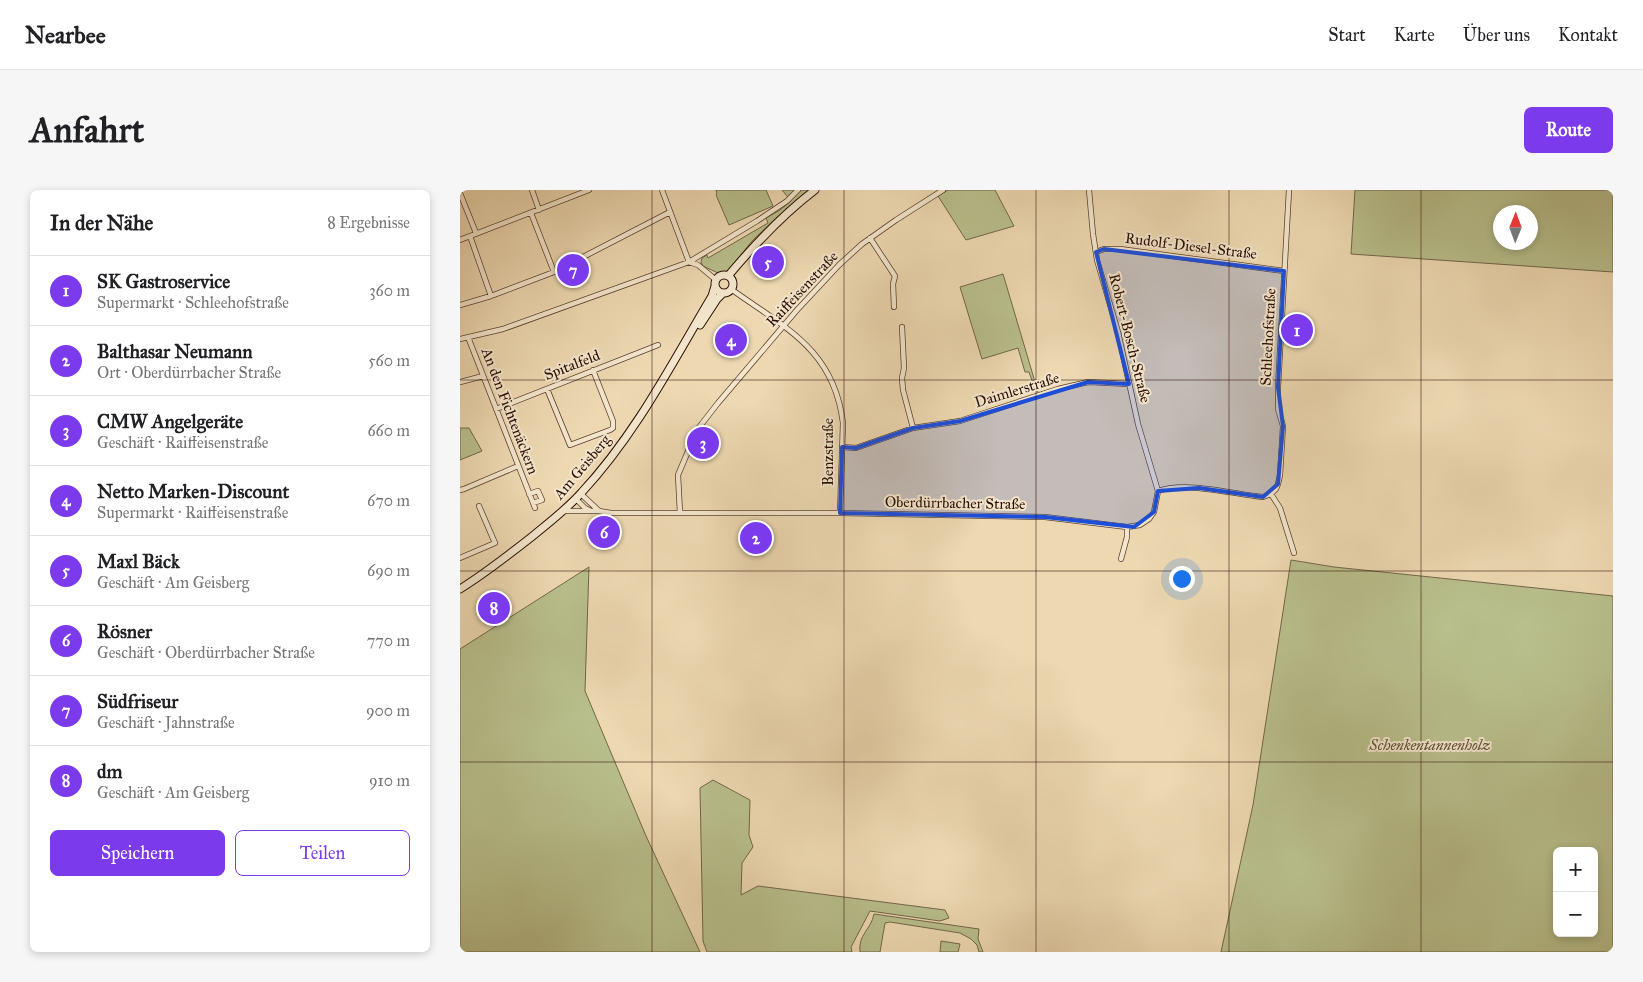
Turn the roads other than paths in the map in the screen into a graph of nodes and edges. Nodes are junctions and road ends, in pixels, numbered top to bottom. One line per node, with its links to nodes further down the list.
1 (532, 190): 10 (street)
2 (589, 190): 10 (street)
3 (662, 190): 11 (street)
4 (798, 190): 18 (street)
5 (815, 190): 21 (street)
6 (943, 190): 15 (street, Raiffeisenstraße)
7 (1089, 190): 17 (street, Robert-Bosch-Straße)
8 (1289, 190): 19 (street, Schleehofstraße)
9 (460, 193): 13 (street)
10 (539, 210): 12 (street)
11 (670, 212): 18 (street); 20 (street)
12 (531, 213): 13 (street); 20 (street)
13 (476, 234): 14 (street)
14 (470, 236): 16 (street); 25 (street)
15 (870, 238): 27 (street); 28 (street, Raiffeisenstraße)
16 (460, 240)
17 (1096, 252): 19 (street, Rudolf-Diesel-Straße); 37 (street, Robert-Bosch-Straße)
18 (689, 262): 22 (street); 30 (street)
19 (1284, 271): 46 (street, Schleehofstraße)
20 (554, 272): 25 (street)
21 (728, 276): 22 (street); 23 (street)
22 (715, 283): 24 (street); 33 (street, Am Geisberg)
23 (731, 289): 24 (street); 28 (street, Benzstraße)
24 (723, 293): 33 (street, Am Geisberg)
25 (491, 296): 26 (street)
26 (460, 306)
27 (894, 307)
28 (783, 326): 41 (street, Benzstraße); 52 (street, Raiffeisenstraße)
29 (902, 327): 40 (street)
30 (468, 337): 31 (street); 35 (street, An den Fichtenäckern)
31 (460, 339)
32 (658, 345): 34 (street, Spitalfeld)
33 (677, 358): 47 (street, Am Geisberg)
34 (593, 370): 38 (street, Spitalfeld); 38 (street)
35 (483, 376): 36 (street); 39 (street, An den Fichtenäckern)
36 (460, 382)
37 (1130, 384): 40 (street, Daimlerstraße); 44 (street, Robert-Bosch-Straße)
38 (547, 388): 39 (street, Spitalfeld)
39 (496, 409): 42 (street, An den Fichtenäckern)
40 (913, 428): 41 (street, Daimlerstraße)
41 (842, 447): 53 (street, Benzstraße)
42 (518, 466): 43 (street); 45 (street, An den Fichtenäckern)
43 (460, 490)
44 (1158, 491): 46 (street); 54 (street)
45 (529, 494): 45 (street, An den Fichtenäckern)
46 (1271, 494): 55 (street)
47 (578, 496): 49 (street, Am Geisberg); 50 (street); 51 (street)
48 (479, 506): 56 (street)
49 (563, 511): 50 (street, Oberdürrbacher Straße); 58 (street, Am Geisberg)
50 (592, 511): 51 (street, Oberdürrbacher Straße)
51 (600, 511): 52 (street, Oberdürrbacher Straße)
52 (680, 513): 53 (street, Oberdürrbacher Straße)
53 (840, 513): 54 (street, Oberdürrbacher Straße)
54 (1128, 527): 57 (street)
55 (1294, 553)
56 (460, 558)
57 (1121, 559)
58 (460, 589)

